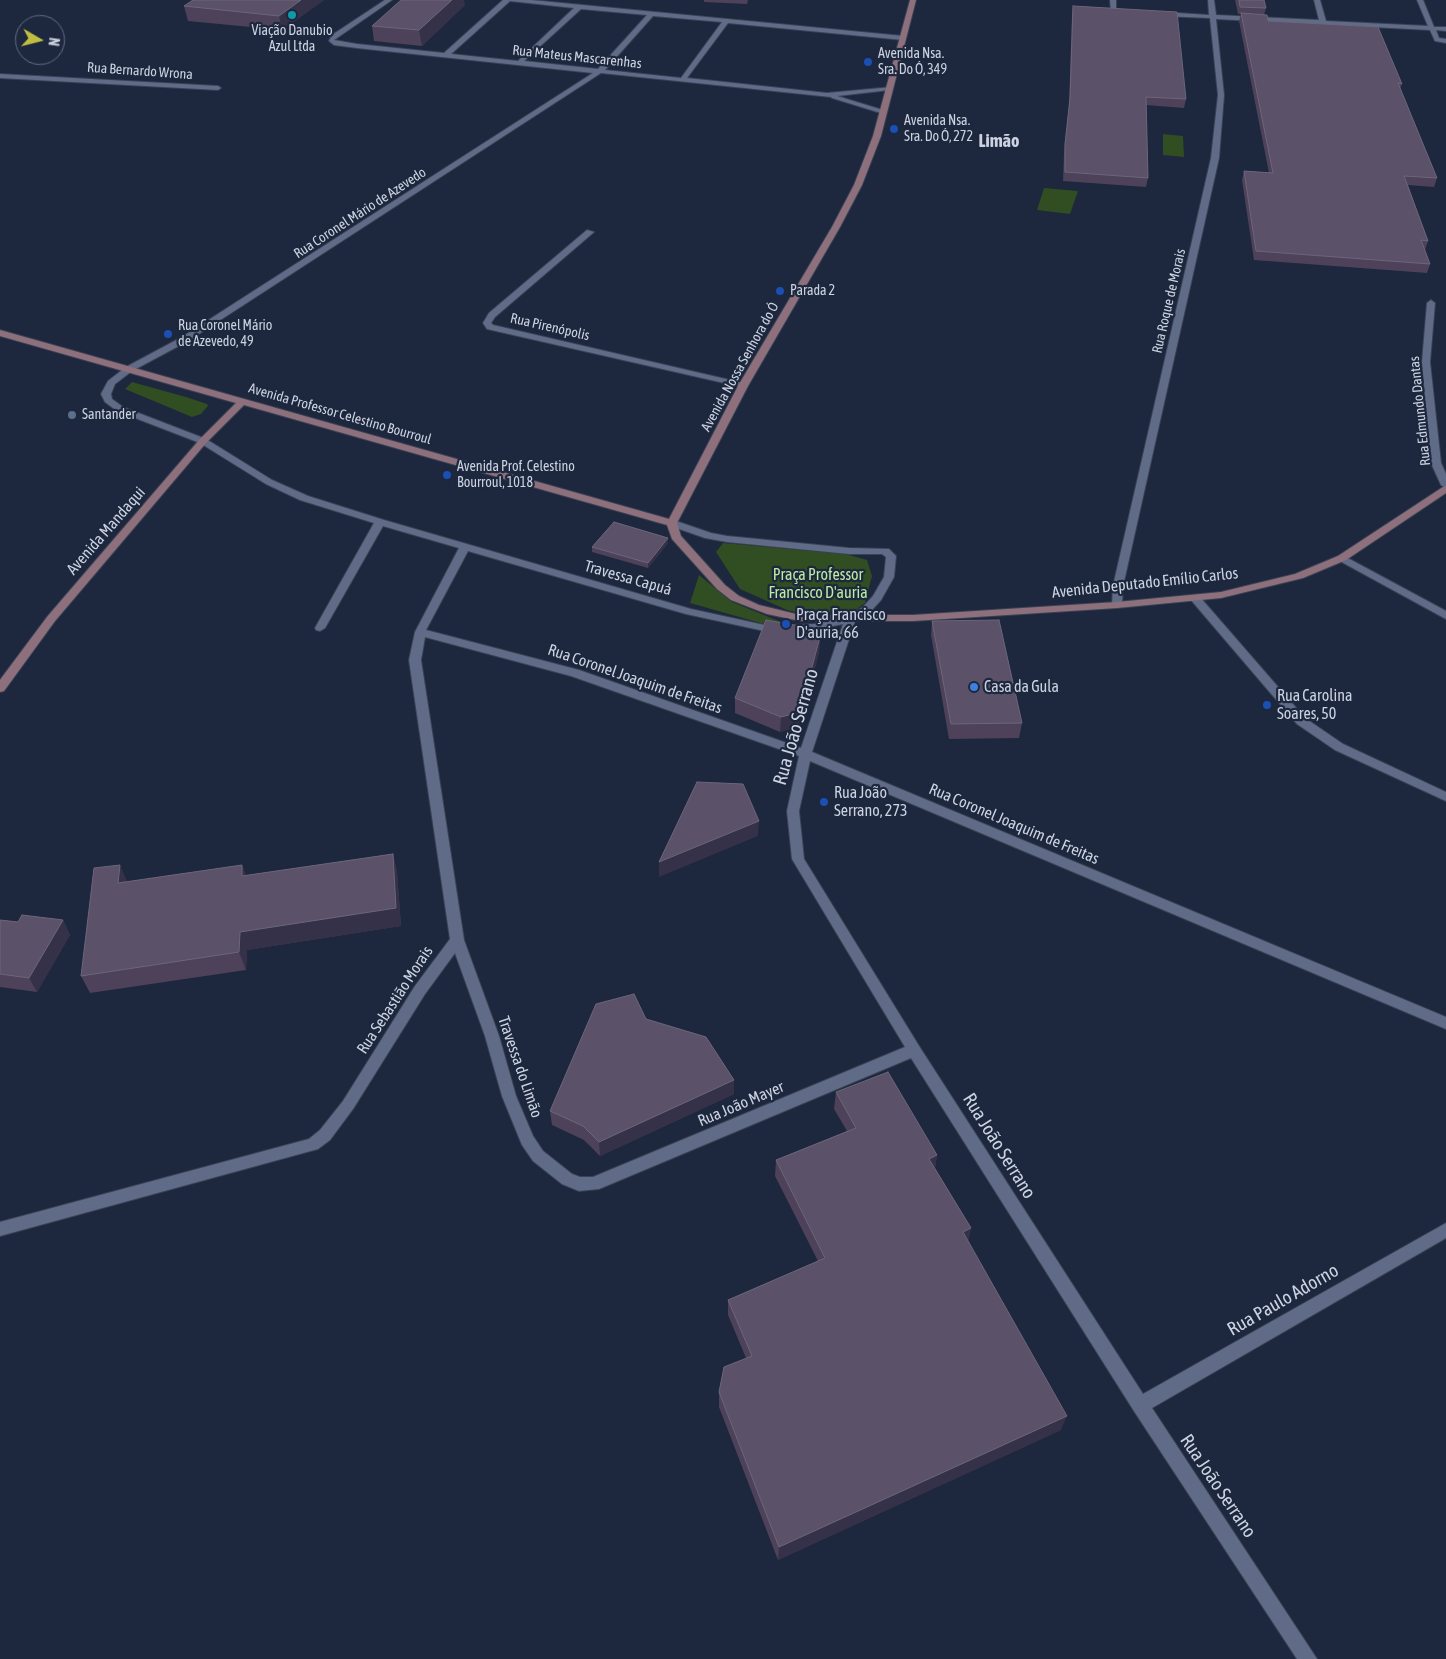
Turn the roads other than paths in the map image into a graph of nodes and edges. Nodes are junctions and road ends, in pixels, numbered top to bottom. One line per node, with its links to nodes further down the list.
1 (389, 0): 20 (street, Rua Mateus Mascarenhas)
2 (507, 0): 20 (street)
3 (512, 0): 9 (street)
4 (913, 0): 18 (main road, Avenida Nossa Senhora do Ó)
5 (1113, 0): 10 (street)
6 (1211, 0): 13 (street, Rua Roque de Morais)
7 (1317, 0): 15 (street)
8 (1420, 0): 16 (street)
9 (579, 7): 12 (street); 21 (street)
10 (1133, 12)
11 (1153, 13): 13 (street)
12 (651, 14): 14 (street); 22 (street, Rua Coronel Mário de Azevedo)
13 (1212, 16): 15 (street); 43 (street, Rua Roque de Morais)
14 (726, 21): 18 (street); 24 (street)
15 (1323, 23): 16 (street)
16 (1432, 28): 17 (street); 19 (street)
17 (1446, 29)
18 (903, 38): 26 (main road, Avenida Nossa Senhora do Ó)
19 (1446, 41)
20 (445, 56): 21 (street, Rua Mateus Mascarenhas)
21 (519, 63): 22 (street, Rua Mateus Mascarenhas)
22 (600, 71): 24 (street, Rua Mateus Mascarenhas); 32 (street, Rua Coronel Mário de Azevedo)
23 (0, 76): 25 (street, Rua Bernardo Wrona)
24 (683, 80): 27 (street, Rua Mateus Mascarenhas)
25 (218, 88)
26 (890, 88): 27 (street, Rua Mateus Mascarenhas); 28 (main road, Avenida Nossa Senhora do Ó)
27 (827, 95): 28 (street, Rua Mateus Mascarenhas)
28 (884, 112): 33 (main road, Avenida Nossa Senhora do Ó)
29 (590, 232): 33 (street, Rua Pirenópolis)
30 (1431, 303): 36 (street, Rua Edmundo Dantas)
31 (0, 333): 32 (main road, Avenida Professor Celestino Bourroul)
32 (129, 369): 34 (main road, Avenida Professor Celestino Bourroul); 35 (street, Rua Coronel Mário de Azevedo)
33 (743, 386): 39 (main road, Avenida Nossa Senhora do Ó)
34 (243, 401): 35 (main road, Avenida Mandaqui); 39 (main road, Avenida Professor Celestino Bourroul)
35 (203, 441): 38 (street, Travessa Capuá); 48 (main road, Avenida Mandaqui)
36 (1446, 485)
37 (1446, 489): 41 (main road, Avenida Deputado Emílio Carlos)
38 (380, 522): 40 (street, Travessa Capuá); 46 (street)
39 (672, 523): 45 (main road); 45 (street)
40 (465, 547): 45 (street, Travessa Capuá); 47 (street, Rua Sebastião Morais)
41 (1342, 558): 42 (main road, Avenida Deputado Emílio Carlos); 44 (street)
42 (1195, 598): 43 (main road, Avenida Deputado Emílio Carlos); 50 (street)
43 (1117, 605): 45 (main road, Avenida Deputado Emílio Carlos)
44 (1446, 616)
45 (850, 619): 49 (street, Rua João Serrano)
46 (320, 628)
47 (420, 632): 49 (street, Rua Coronel Joaquim de Freitas); 51 (street, Rua Sebastião Morais)
48 (0, 688)
49 (805, 754): 52 (street, Rua Coronel Joaquim de Freitas); 53 (street, Rua João Serrano)
50 (1446, 797)
51 (457, 940): 54 (street, Travessa do Limão); 55 (street, Rua Sebastião Morais)
52 (1446, 1022)
53 (914, 1050): 54 (street, Rua João Mayer); 57 (street, Rua João Serrano)
54 (579, 1184)
55 (0, 1229)
56 (1446, 1230): 57 (street, Rua Paulo Adorno)
57 (1140, 1405): 58 (street, Rua João Serrano)
58 (1308, 1659)

